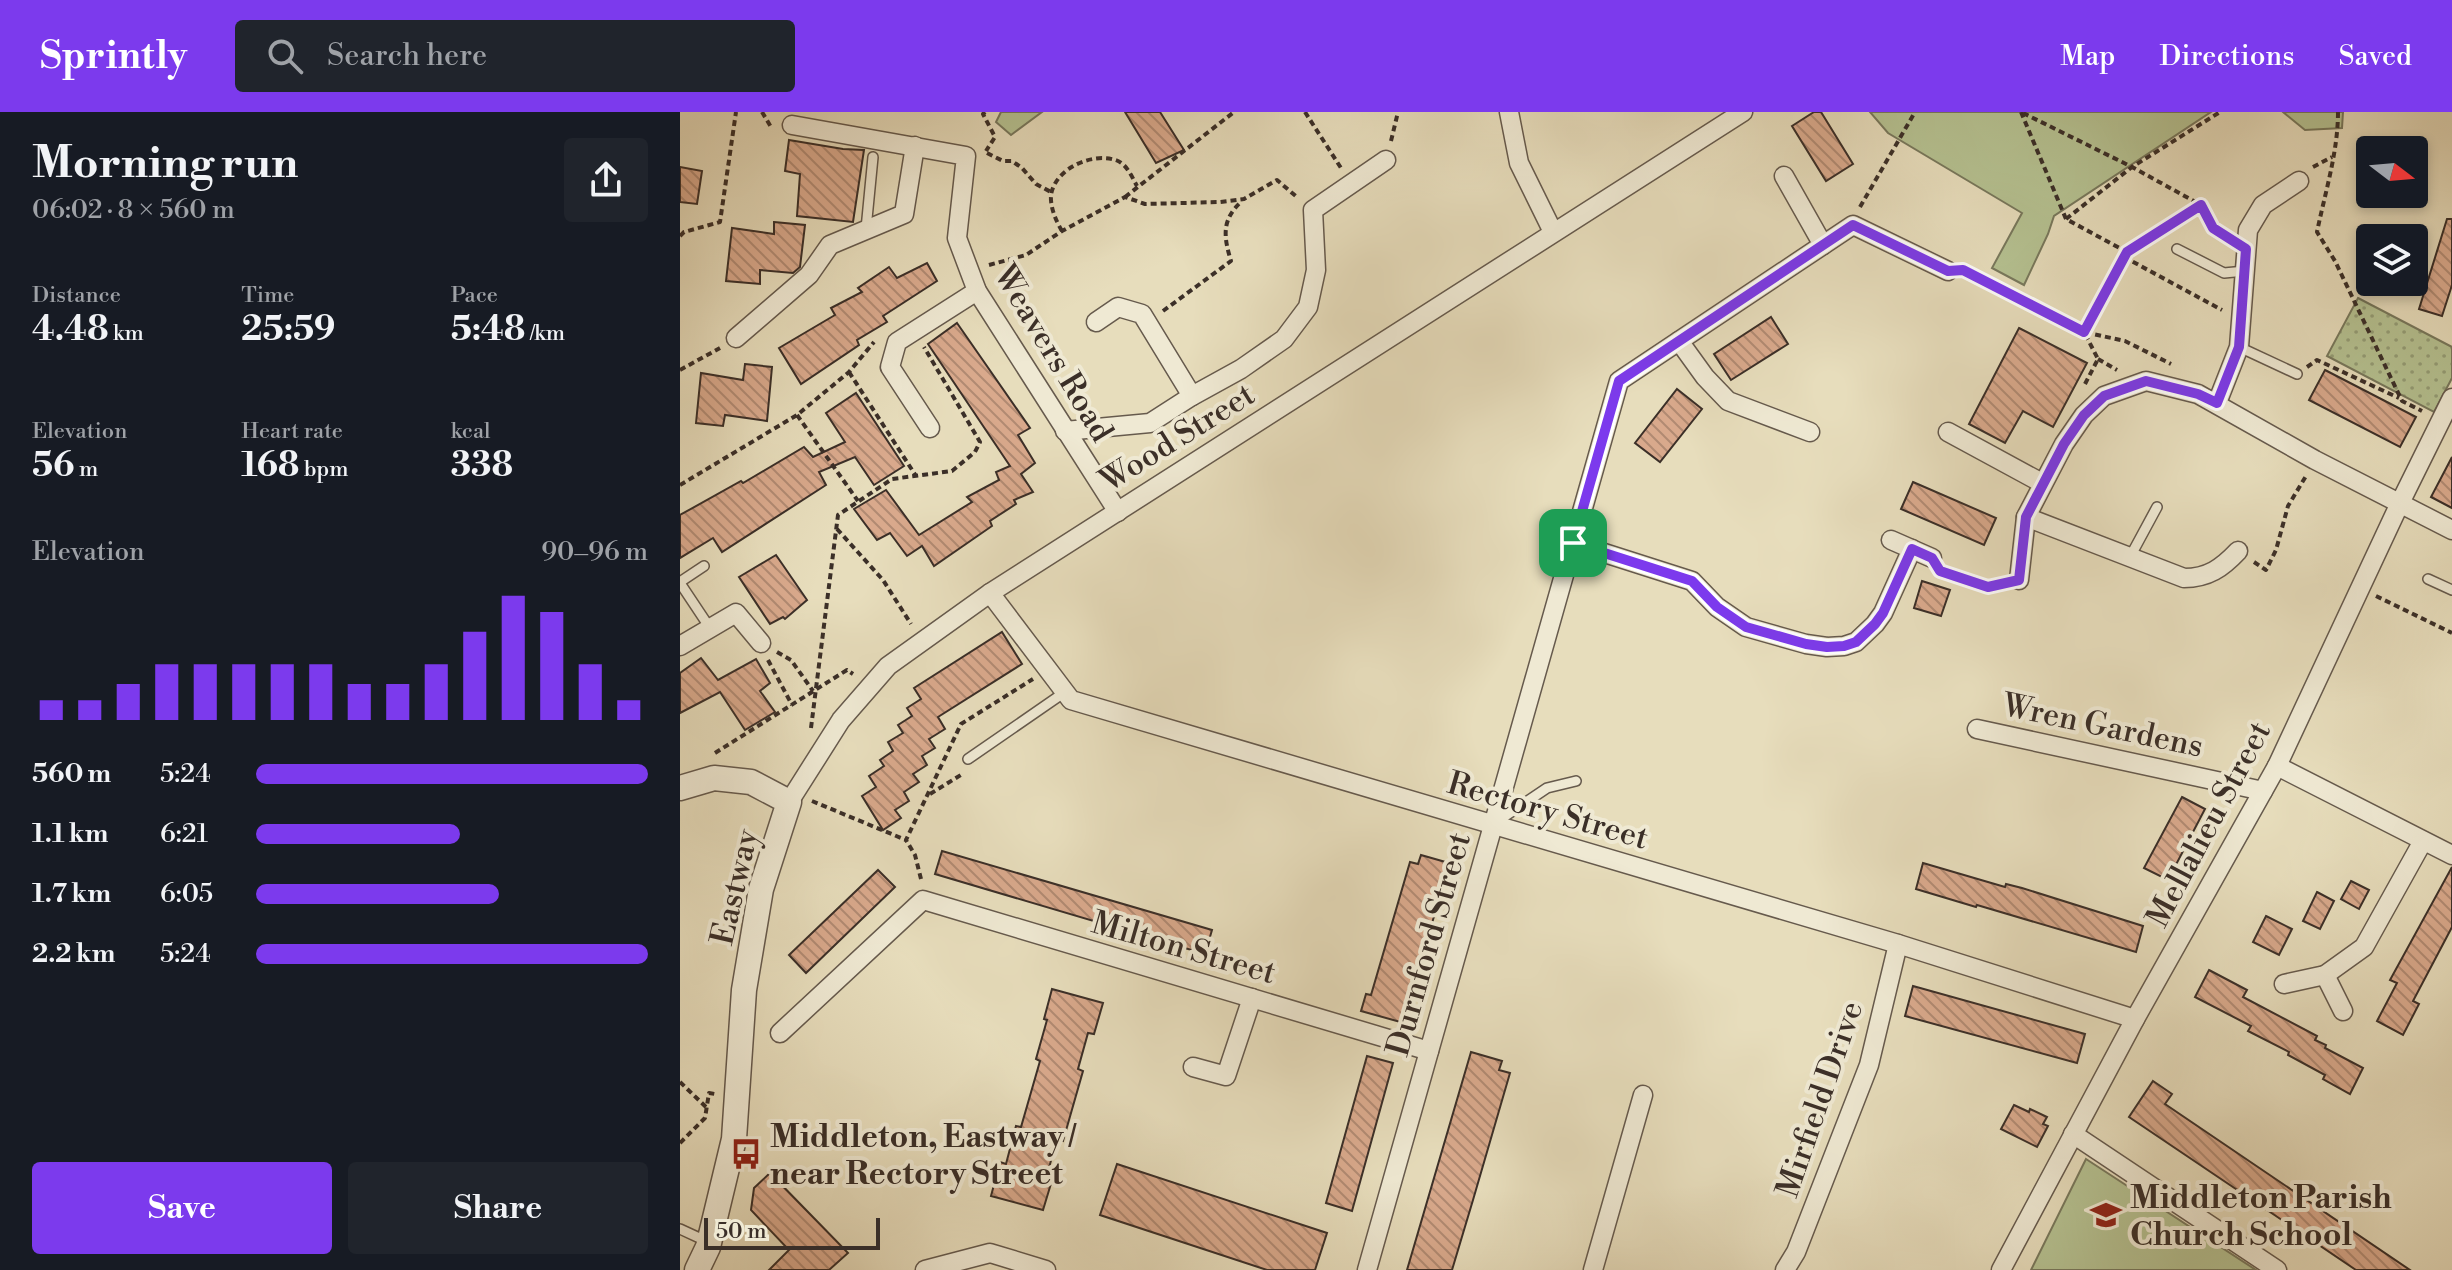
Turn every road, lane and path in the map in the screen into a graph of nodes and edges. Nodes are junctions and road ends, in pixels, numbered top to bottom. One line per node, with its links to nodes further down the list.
1 (736, 112): 33 (path)
2 (762, 112): 15 (path)
3 (985, 112): 24 (path)
4 (1234, 112): 23 (path)
5 (1305, 112): 22 (path)
6 (1398, 112): 18 (path)
7 (1509, 112): 32 (street)
8 (1743, 112): 13 (street, Wood Street)
9 (1915, 112): 29 (path)
10 (2021, 112): 19 (path); 28 (path)
11 (2220, 112): 19 (path)
12 (2338, 112): 55 (path)
13 (1722, 117): 32 (street, Wood Street)
14 (792, 125): 16 (street, Weavers Road)
15 (772, 128)
16 (915, 146): 30 (street); 40 (street, Weavers Road)
17 (873, 157): 30 (lane)
18 (1386, 160): 22 (street)
19 (2132, 167): 27 (path); 28 (path)
20 (1784, 176): 34 (street)
21 (2299, 181): 36 (street)
22 (1351, 184): 53 (street)
23 (1137, 186): 24 (path); 25 (path)
24 (1051, 192): 31 (path)
25 (1125, 197)
26 (1244, 199): 43 (path)
27 (2201, 205): 36 (path); 37 (path)
28 (2066, 219): 37 (path)
29 (1853, 225): 34 (street, Durnford Street); 38 (street)
30 (866, 229): 46 (street)
31 (1062, 231)
32 (1553, 232): 72 (street, Wood Street)
33 (680, 236)
34 (1823, 245): 47 (street, Durnford Street)
35 (2177, 249): 39 (lane)
36 (2246, 249): 39 (street)
37 (2125, 255): 41 (path); 45 (path)
38 (1948, 271): 45 (path)
39 (2245, 271): 41 (street)
40 (977, 291): 44 (street); 61 (street, Weavers Road)
41 (2242, 320): 48 (street)
42 (1096, 322): 43 (street)
43 (1147, 322): 53 (street)
44 (918, 329): 60 (street); 67 (path)
45 (2084, 332): 52 (path); 59 (path)
46 (736, 338): 49 (path)
47 (1679, 341): 62 (street); 77 (street, Durnford Street)
48 (2239, 347): 51 (lane); 56 (street)
49 (680, 370)
50 (849, 372): 67 (path)
51 (2297, 374): 55 (path)
52 (2198, 394): 56 (street); 59 (street)
53 (1192, 396): 61 (street)
54 (2452, 398): 64 (street, Mellalieu Street)
55 (2402, 399): 57 (path)
56 (2217, 403): 66 (street)
57 (2424, 412)
58 (797, 415): 69 (path)
59 (2084, 415): 68 (street)
60 (930, 428)
61 (1065, 431): 72 (street, Weavers Road)
62 (1810, 432)
63 (1948, 432): 68 (street)
64 (2434, 433): 65 (street); 70 (street, Mellalieu Street)
65 (2452, 441)
66 (2315, 460): 70 (street); 82 (path)
67 (916, 476): 69 (path)
68 (2042, 483): 73 (street)
69 (858, 502): 74 (path)
70 (2400, 503): 75 (street); 87 (street, Mellalieu Street)
71 (2157, 507): 80 (lane)
72 (1118, 512): 89 (street, Wood Street)
73 (2026, 517): 80 (street); 85 (street)
74 (837, 529): 92 (path); 96 (path)
75 (2452, 530)
76 (1891, 540): 78 (street)
77 (1573, 543): 78 (street); 109 (street, Durnford Street)
78 (1912, 549): 81 (street)
79 (2238, 551): 80 (street)
80 (2130, 557)
81 (1932, 558): 85 (path)
82 (2254, 562)
83 (704, 566): 86 (lane)
84 (2428, 579): 88 (lane)
85 (2019, 580)
86 (680, 582): 90 (lane)
87 (2360, 587): 91 (path); 102 (street, Mellalieu Street)
88 (2452, 590)
89 (990, 593): 92 (street, Wood Street); 97 (street, Rectory Street)
90 (710, 628): 93 (street); 94 (street)
91 (2452, 633)
92 (923, 641): 95 (street, Wood Street)
93 (761, 643): 96 (path); 98 (path)
94 (680, 646)
95 (870, 686): 96 (path); 100 (street, Wood Street)
96 (814, 690): 98 (path); 100 (path)
97 (1065, 692): 101 (lane); 109 (street, Rectory Street)
98 (792, 705): 103 (path)
99 (1977, 729): 106 (street, Wren Gardens)
100 (824, 747): 108 (street, Wood Street)
101 (968, 759): 107 (path)
102 (2277, 766): 106 (street, Mellalieu Street); 111 (street)
103 (714, 778): 105 (street); 108 (street)
104 (1576, 781): 109 (lane)
105 (680, 788)
106 (2263, 791): 118 (street, Mellalieu Street)
107 (928, 795)
108 (792, 797): 110 (path); 127 (street, Eastway)
109 (1492, 825): 113 (street, Rectory Street); 120 (street, Durnford Street)
110 (906, 840)
111 (2423, 841): 112 (street); 114 (street)
112 (2452, 855)
113 (1898, 944): 118 (street, Rectory Street); 133 (street, Mirfield Drive)
114 (2325, 975): 115 (street); 117 (street)
115 (2284, 984)
116 (1252, 998): 119 (street, Milton Street); 120 (street, Milton Street); 121 (street)
117 (2343, 1011)
118 (2135, 1019): 124 (street, Mellalieu Street)
119 (780, 1033)
120 (1429, 1051): 131 (street, Durnford Street)
121 (1193, 1067)
122 (680, 1082): 125 (path)
123 (1643, 1095): 132 (street)
124 (2073, 1134): 134 (street, Mellalieu Street); 135 (street)
125 (680, 1143)
126 (680, 1229): 127 (lane)
127 (709, 1242): 128 (street, Eastway)
128 (697, 1270)
129 (925, 1270): 130 (street)
130 (1046, 1270)
131 (1367, 1270)
132 (1593, 1270)
133 (1785, 1270)
134 (2001, 1270)
135 (2277, 1270)

